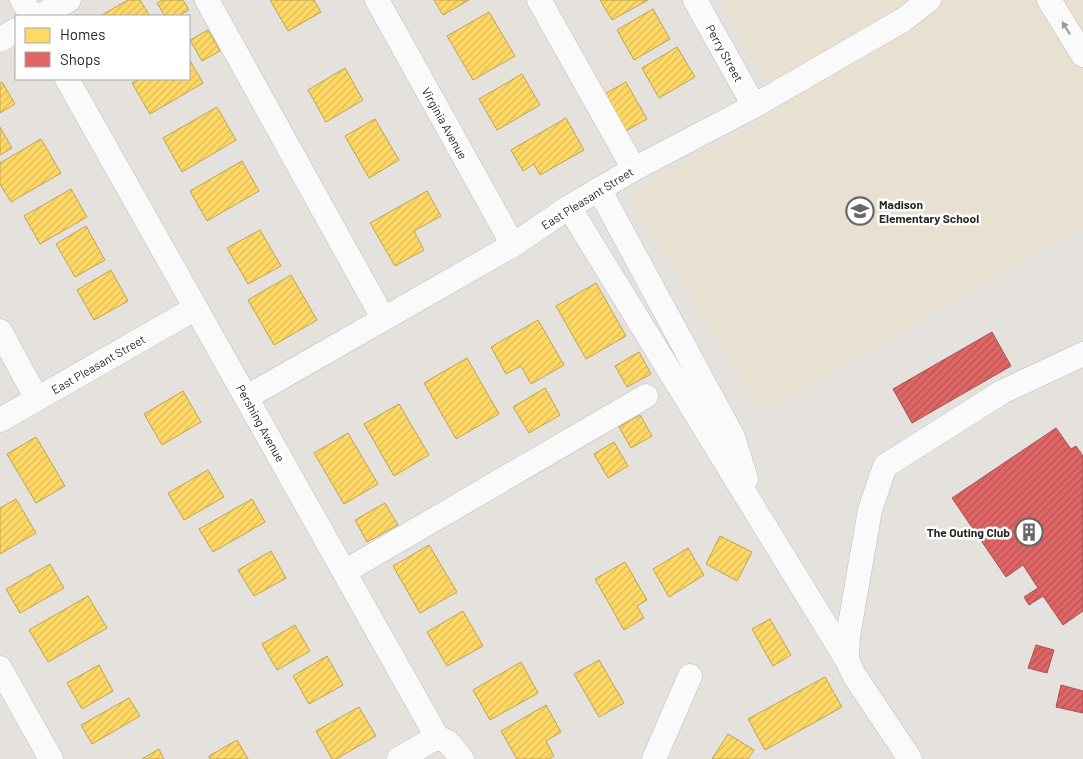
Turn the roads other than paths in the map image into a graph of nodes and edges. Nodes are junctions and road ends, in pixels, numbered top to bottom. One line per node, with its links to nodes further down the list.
1 (22, 0): 9 (street)
2 (69, 0): 10 (street)
3 (207, 0): 21 (street)
4 (377, 0): 19 (street, Virginia Avenue)
5 (539, 0): 16 (street)
6 (695, 0): 15 (street, Perry Street)
7 (929, 0): 15 (street, East Pleasant Street)
8 (1049, 0): 13 (street, one-way to 8)
9 (31, 15)
10 (42, 15)
11 (15, 31): 12 (street)
12 (0, 40)
13 (1083, 55)
14 (68, 80): 20 (street, Pershing Avenue)
15 (754, 106): 16 (street, East Pleasant Street)
16 (634, 169): 17 (street, East Pleasant Street)
17 (599, 189): 18 (street, East Pleasant Street); 28 (street)
18 (569, 207): 19 (street, East Pleasant Street); 28 (street)
19 (513, 245): 21 (street, East Pleasant Street)
20 (196, 308): 25 (street, Pershing Avenue); 26 (street, East Pleasant Street)
21 (383, 318): 25 (street, East Pleasant Street)
22 (0, 331): 26 (street)
23 (1083, 354): 30 (street)
24 (646, 396): 29 (street)
25 (246, 397): 29 (street, Pershing Avenue)
26 (37, 399): 27 (street, East Pleasant Street)
27 (0, 420)
28 (755, 510): 30 (street)
29 (344, 572): 33 (street, Pershing Avenue)
30 (847, 660): 38 (street)
31 (0, 668): 34 (street)
32 (690, 676): 37 (street)
33 (437, 737): 35 (street); 36 (street, Pershing Avenue)
34 (51, 759)
35 (399, 759)
36 (462, 759)
37 (654, 759)
38 (910, 759)

